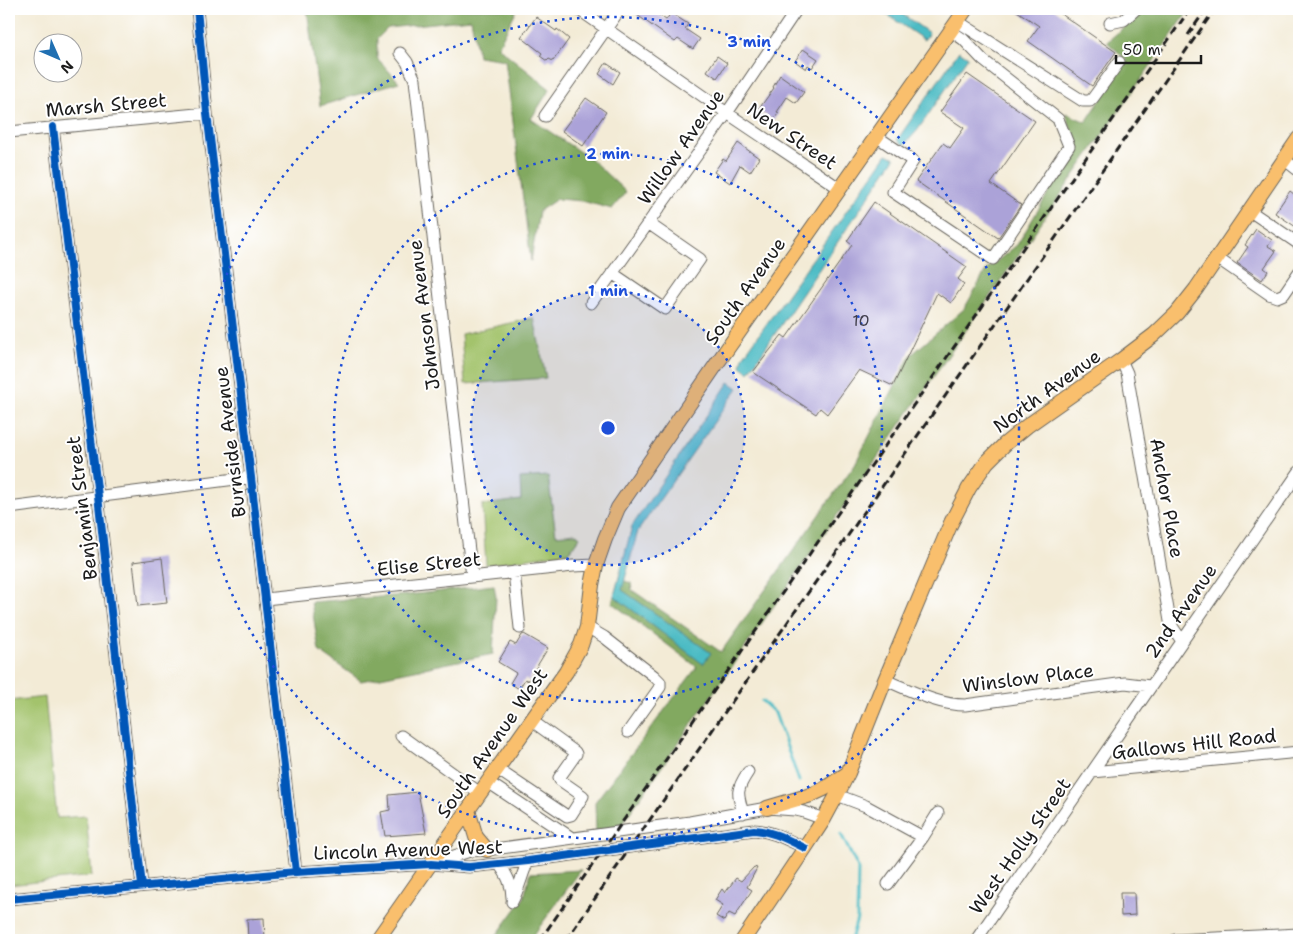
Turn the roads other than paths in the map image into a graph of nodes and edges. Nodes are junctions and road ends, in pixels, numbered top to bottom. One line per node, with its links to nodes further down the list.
1 (197, 9): 12 (street, Burnside Avenue)
2 (578, 9): 9 (street, New Street)
3 (620, 9): 9 (street)
4 (797, 9): 13 (street, Willow Avenue)
5 (966, 9): 8 (main road, South Avenue)
6 (1136, 9): 7 (street)
7 (1110, 23)
8 (954, 26): 11 (street); 17 (main road, South Avenue); 17 (street)
9 (606, 28): 13 (street, New Street); 14 (street)
10 (400, 53): 36 (street, Johnson Avenue)
11 (1119, 62)
12 (207, 113): 15 (street, Marsh Street); 31 (street, Burnside Avenue)
13 (727, 113): 21 (street, New Street); 23 (street, Willow Avenue)
14 (545, 116)
15 (53, 127): 16 (street, Marsh Street); 32 (street, Benjamin Street)
16 (9, 132)
17 (876, 136): 21 (main road, South Avenue)
18 (1299, 138): 19 (main road, North Avenue)
19 (1285, 160): 20 (street); 22 (main road, North Avenue)
20 (1299, 171)
21 (839, 188): 34 (main road, South Avenue)
22 (1250, 211): 24 (street); 25 (main road, North Avenue)
23 (648, 223): 27 (street, Willow Avenue); 27 (street)
24 (1299, 244)
25 (1217, 258): 26 (street); 29 (main road, North Avenue)
26 (1299, 272)
27 (612, 273): 28 (street, Willow Avenue)
28 (591, 303)
29 (1121, 360): 41 (street, Anchor Place); 42 (main road, North Avenue)
30 (1299, 472): 41 (street, 2nd Avenue)
31 (251, 477): 32 (street); 37 (street, Burnside Avenue)
32 (98, 496): 33 (street); 70 (street, Benjamin Street)
33 (9, 508)
34 (596, 565): 35 (street, Elise Street); 38 (main road, South Avenue)
35 (514, 572): 36 (street, Elise Street); 40 (street)
36 (472, 577): 37 (street, Elise Street)
37 (265, 599): 68 (street, Burnside Avenue)
38 (590, 611): 39 (main road, South Avenue West)
39 (587, 627): 44 (main road, South Avenue West); 45 (street)
40 (520, 628)
41 (1182, 641): 43 (street, 2nd Avenue)
42 (885, 680): 43 (street, Winslow Place); 51 (main road, North Avenue)
43 (1150, 686): 50 (street, 2nd Avenue)
44 (532, 720): 48 (main road, South Avenue West); 48 (street)
45 (628, 732)
46 (401, 736): 52 (street)
47 (1299, 752): 50 (street, Gallows Hill Road)
48 (497, 769): 52 (main road, South Avenue West)
49 (748, 772): 56 (street)
50 (1092, 772): 75 (street, West Holly Street)
51 (848, 773): 53 (main road, North Avenue); 54 (main road)
52 (484, 787): 55 (main road, South Avenue West); 59 (street)
53 (837, 795): 58 (main road, North Avenue); 60 (street)
54 (767, 808): 56 (street, Lincoln Avenue West); 58 (street, Lincoln Avenue West)
55 (468, 810): 64 (main road); 66 (main road, South Avenue West)
56 (743, 813): 61 (street, Lincoln Avenue West)
57 (938, 813): 60 (street)
58 (824, 819): 63 (main road, North Avenue)
59 (544, 820): 61 (street); 62 (street)
60 (923, 837): 69 (street)
61 (572, 838): 62 (street, Lincoln Avenue West)
62 (540, 843): 64 (street, Lincoln Avenue West)
63 (805, 848): 65 (street, Lincoln Avenue West); 74 (main road, North Avenue)
64 (487, 850): 66 (street, Lincoln Avenue West)
65 (528, 861): 67 (street, Lincoln Avenue West); 67 (street)
66 (431, 864): 67 (street, Lincoln Avenue West); 68 (street, Lincoln Avenue West); 73 (main road, South Avenue West)
67 (499, 864)
68 (296, 872): 70 (street, Lincoln Avenue West)
69 (888, 884)
70 (142, 886): 71 (street, Lincoln Avenue West)
71 (9, 899)
72 (1299, 934): 76 (street)
73 (377, 940)
74 (742, 940)
75 (976, 940)
76 (1175, 940)

